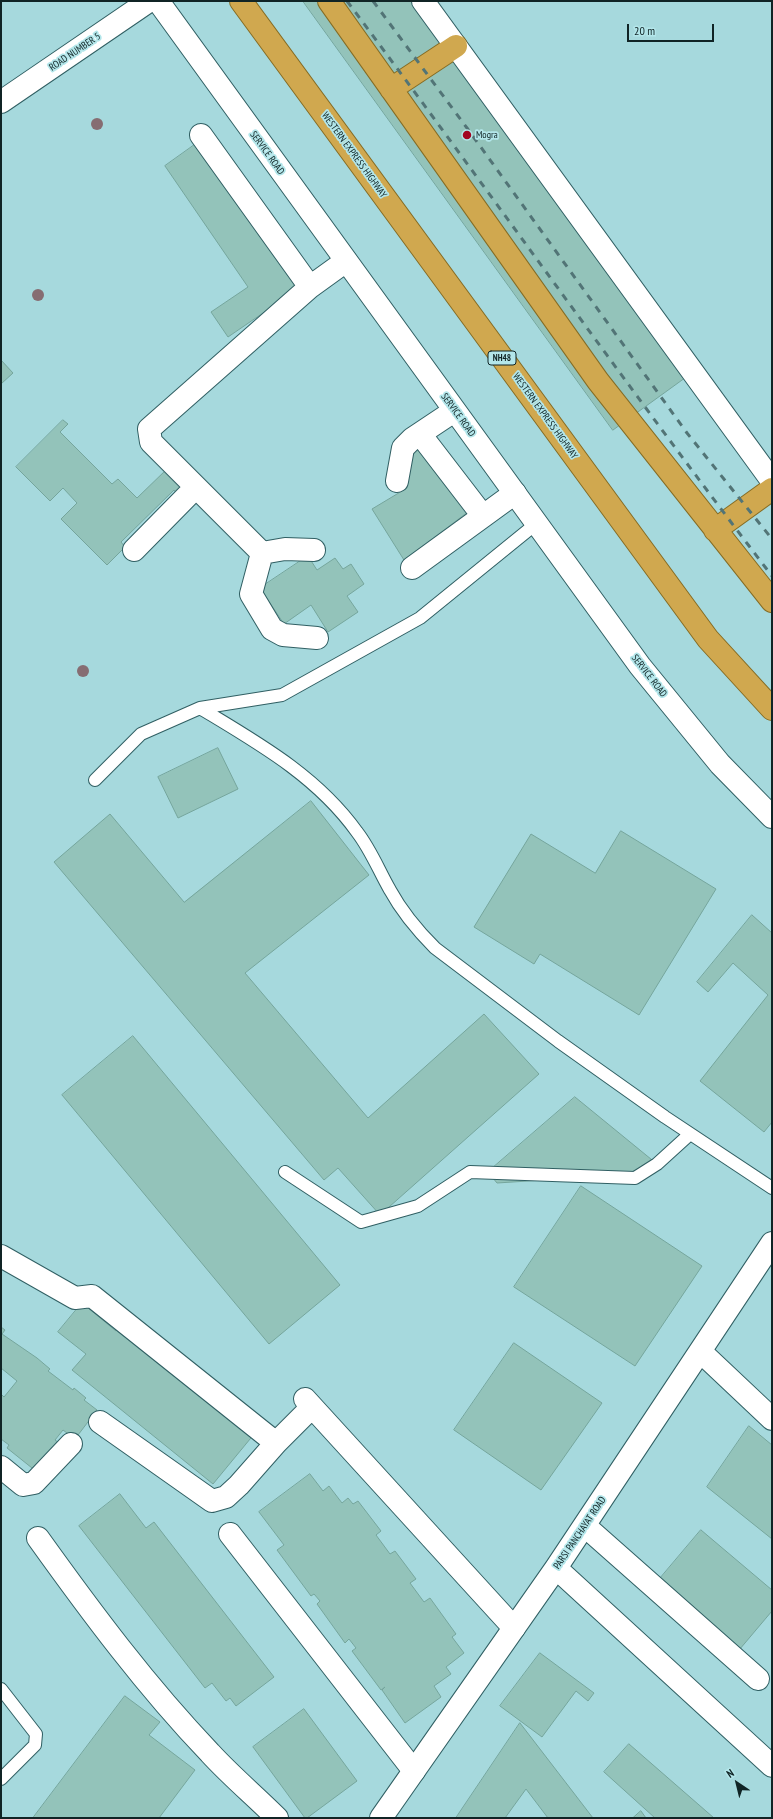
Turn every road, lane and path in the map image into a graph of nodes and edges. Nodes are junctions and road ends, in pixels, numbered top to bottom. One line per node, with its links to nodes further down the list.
1 (149, 1): 8 (street, ROAD NUMBER 5)
2 (158, 1): 10 (street, SERVICE ROAD)
3 (241, 1): 29 (highway, WESTERN EXPRESS HIGHWAY / NH48)
4 (329, 1): 7 (highway)
5 (423, 1): 6 (street)
6 (456, 46): 7 (highway); 15 (street)
7 (391, 89): 21 (highway)
8 (1, 102)
9 (201, 135): 11 (street)
10 (346, 261): 11 (street); 12 (street, SERVICE ROAD)
11 (310, 286): 16 (street)
12 (454, 411): 13 (street); 18 (street, SERVICE ROAD)
13 (420, 434): 14 (street); 19 (street)
14 (398, 481)
15 (772, 481)
16 (196, 487): 22 (street); 24 (street)
17 (772, 489): 21 (highway)
18 (515, 493): 19 (street); 20 (street, SERVICE ROAD)
19 (483, 516): 25 (street)
20 (537, 523): 28 (lane); 31 (street, SERVICE ROAD)
21 (715, 530): 26 (highway)
22 (134, 550)
23 (314, 550): 24 (street)
24 (262, 553): 27 (street)
25 (412, 568)
26 (772, 601)
27 (317, 638)
28 (200, 708): 30 (lane); 32 (lane)
29 (772, 709)
30 (95, 780)
31 (772, 817)
32 (690, 1134): 33 (lane); 34 (lane)
33 (285, 1172)
34 (772, 1188)
35 (772, 1243): 37 (street, PARSI PANCHAYAT ROAD)
36 (1, 1256): 41 (street)
37 (701, 1352): 38 (street); 43 (street, PARSI PANCHAYAT ROAD)
38 (772, 1419)
39 (100, 1422): 41 (street)
40 (71, 1444): 42 (street)
41 (276, 1444): 47 (street)
42 (1, 1467)
43 (584, 1526): 46 (street, PARSI PANCHAYAT ROAD); 48 (street)
44 (230, 1534): 51 (street)
45 (38, 1538): 53 (street)
46 (556, 1568): 47 (street, PARSI PANCHAYAT ROAD); 50 (street)
47 (514, 1628): 51 (street, PARSI PANCHAYAT ROAD)
48 (758, 1679)
49 (1, 1690): 52 (lane)
50 (772, 1766)
51 (414, 1770): 54 (street, PARSI PANCHAYAT ROAD)
52 (1, 1779)
53 (277, 1818)
54 (381, 1818)

